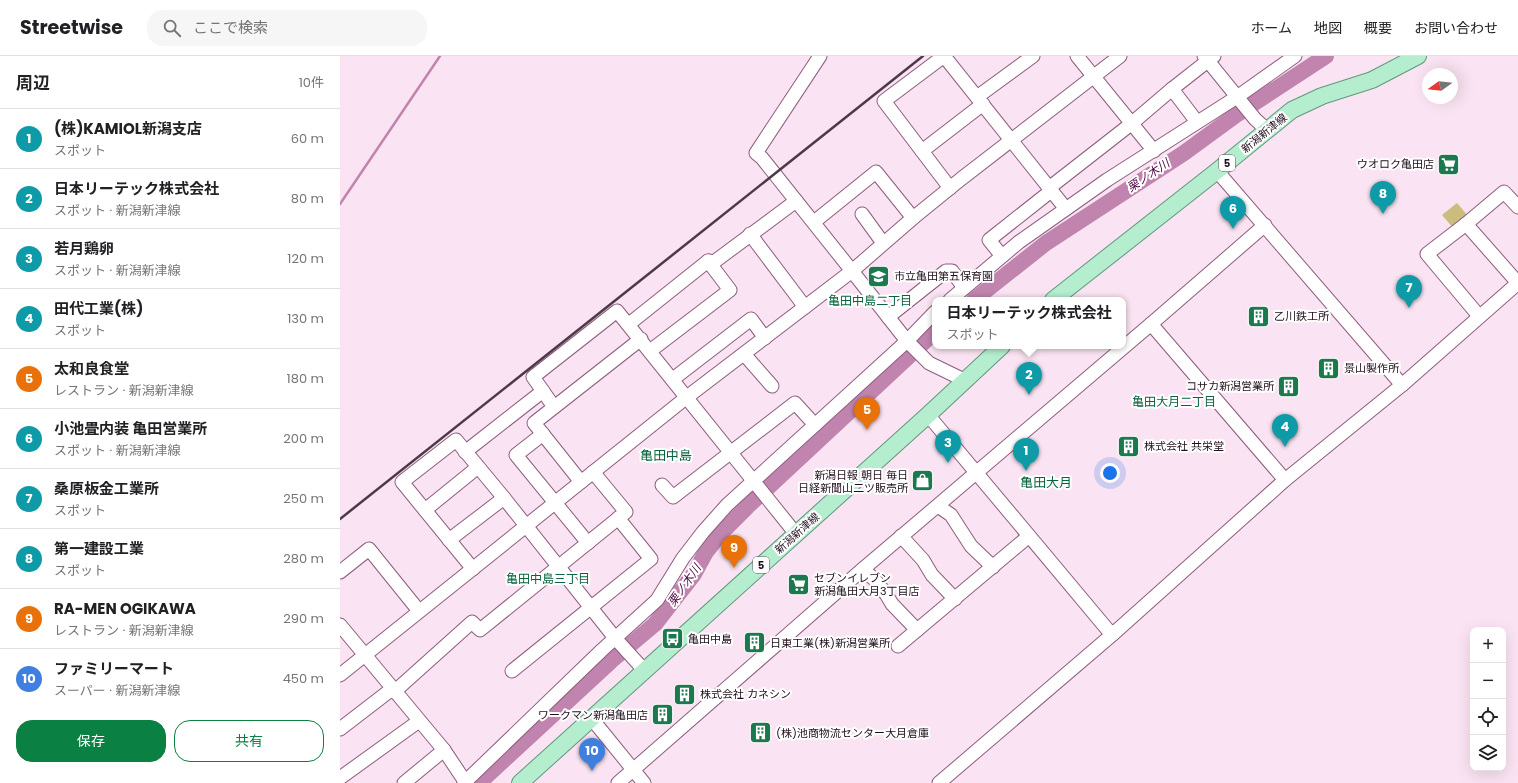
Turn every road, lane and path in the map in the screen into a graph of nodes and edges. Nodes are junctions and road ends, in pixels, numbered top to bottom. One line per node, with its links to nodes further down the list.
1 (820, 56): 22 (street)
2 (944, 56): 12 (street); 18 (street)
3 (1034, 56): 12 (street)
4 (1077, 56): 9 (street)
5 (1120, 56): 9 (street)
6 (1295, 56): 11 (street)
7 (1418, 56): 15 (main road, 新潟新津線 / 5)
8 (1209, 58): 10 (street); 11 (street)
9 (1094, 77): 14 (street); 16 (street)
10 (1172, 89): 13 (street); 14 (street)
11 (1240, 100): 13 (street); 15 (street)
12 (980, 101): 16 (street); 18 (street)
13 (1197, 122): 17 (street)
14 (1132, 124): 17 (street); 21 (street)
15 (1261, 124): 19 (main road, 新潟新津線 / 5)
16 (1012, 141): 20 (street); 21 (street)
17 (1154, 151): 24 (street)
18 (922, 152): 20 (street)
19 (1217, 171): 29 (street); 37 (main road, 新潟新津線 / 5)
20 (950, 188): 26 (street)
21 (1050, 190): 24 (street); 32 (street)
22 (796, 201): 27 (street); 30 (street)
23 (1518, 207): 28 (street)
24 (1066, 209): 32 (street)
25 (862, 214): 31 (street)
26 (913, 218): 27 (street); 31 (street)
27 (814, 222): 34 (street)
28 (1466, 224): 40 (street); 40 (street)
29 (1265, 225): 43 (street); 54 (street)
30 (750, 234): 33 (street); 38 (street)
31 (883, 243): 34 (street)
32 (1002, 256): 35 (street)
33 (708, 261): 42 (street); 50 (street)
34 (852, 270): 38 (street); 41 (street)
35 (964, 288): 36 (street); 41 (street)
36 (954, 297)
37 (1057, 297)
38 (805, 307): 44 (street)
39 (932, 315): 46 (street)
40 (1479, 316): 54 (street)
41 (888, 317): 46 (street)
42 (629, 324): 45 (street); 56 (street)
43 (1151, 324): 47 (street); 67 (street)
44 (765, 338): 51 (street); 52 (street)
45 (641, 339): 50 (street); 58 (street)
46 (907, 341): 53 (street); 60 (street)
47 (1126, 345)
48 (999, 349): 53 (main road, 新潟新津線 / 5)
49 (1122, 349): 66 (street)
50 (650, 351): 52 (street)
51 (744, 354): 55 (street); 57 (street)
52 (673, 379): 57 (street)
53 (964, 380): 59 (main road, 新潟新津線 / 5)
54 (1402, 385): 67 (street)
55 (772, 386)
56 (542, 391): 58 (street); 62 (street)
57 (688, 397): 63 (street); 65 (street)
58 (554, 407): 61 (street)
59 (928, 415): 66 (street); 77 (main road, 新潟新津線 / 5)
60 (815, 425): 63 (street); 68 (street)
61 (543, 434): 69 (street); 72 (street)
62 (465, 452): 64 (street); 74 (street)
63 (731, 452): 68 (street); 70 (street)
64 (478, 467): 71 (street); 74 (street)
65 (593, 472): 69 (street); 75 (street)
66 (977, 473): 73 (street); 79 (street)
67 (1286, 480): 92 (street)
68 (755, 481): 77 (street); 93 (street)
69 (581, 482): 72 (street)
70 (662, 484)
71 (504, 498): 76 (street); 80 (street)
72 (555, 502): 76 (street); 81 (street)
73 (938, 506): 78 (street); 82 (street)
74 (424, 510): 80 (street)
75 (618, 518): 81 (street); 88 (street)
76 (526, 527): 83 (street); 84 (street)
77 (796, 534): 96 (main road, 新潟新津線 / 5)
78 (902, 536): 85 (street); 87 (street)
79 (1029, 536): 82 (street); 92 (street)
80 (449, 540): 84 (street)
81 (588, 543): 83 (street)
82 (993, 566): 87 (street)
83 (558, 567): 88 (street); 99 (street)
84 (473, 569): 89 (street)
85 (863, 569): 91 (street); 104 (street)
86 (340, 572): 89 (street)
87 (955, 599): 91 (street)
88 (590, 607): 93 (street); 97 (street)
89 (419, 611): 95 (street)
90 (340, 625): 95 (street)
91 (917, 630): 94 (street)
92 (1113, 634): 111 (street)
93 (615, 638): 96 (street); 107 (street)
94 (898, 646)
95 (364, 656): 98 (street); 99 (street)
96 (644, 670): 100 (main road, 新潟新津線 / 5)
97 (512, 671)
98 (340, 675)
99 (393, 690): 101 (street); 102 (street)
100 (592, 719): 104 (street); 108 (main road, 新潟新津線 / 5)
101 (419, 721): 103 (street); 105 (street)
102 (340, 729)
103 (444, 750): 106 (street); 107 (street)
104 (634, 771): 109 (street); 110 (street)
105 (340, 778)
106 (404, 783)
107 (465, 783)
108 (520, 783)
109 (618, 783)
110 (644, 783)
111 (939, 783)

